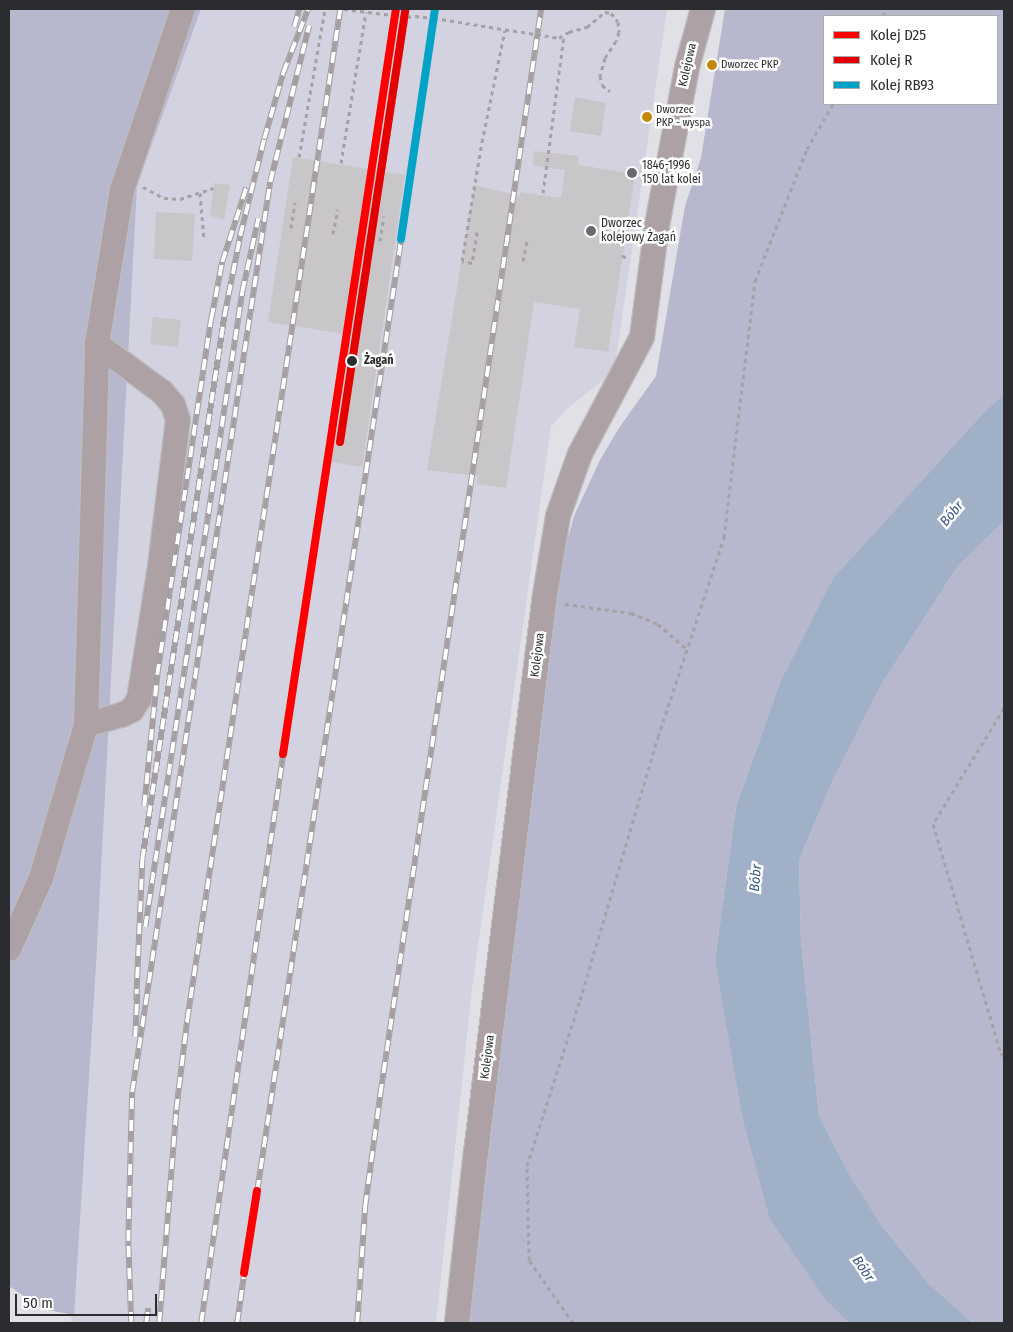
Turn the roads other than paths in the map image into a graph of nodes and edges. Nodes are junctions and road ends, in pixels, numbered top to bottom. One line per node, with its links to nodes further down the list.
1 (184, 9): 3 (street)
2 (703, 9): 6 (street, Kolejowa)
3 (97, 344): 4 (street); 4 (street)
4 (86, 725): 5 (street)
5 (9, 949)
6 (457, 1323)

